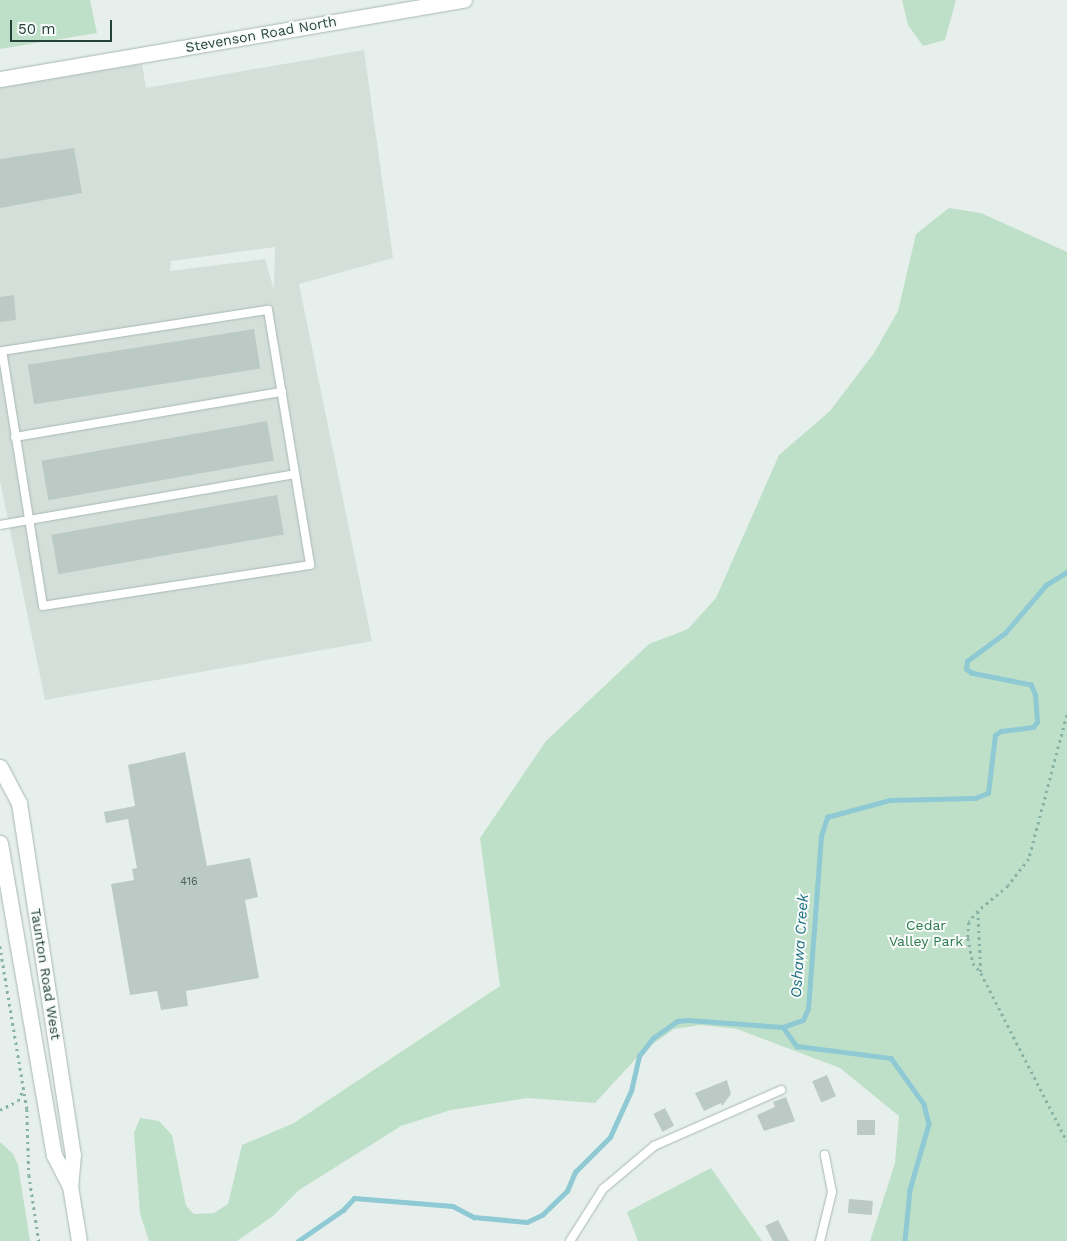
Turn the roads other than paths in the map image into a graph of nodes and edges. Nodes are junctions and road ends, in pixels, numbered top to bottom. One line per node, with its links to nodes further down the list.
1 (464, 0): 2 (main road, Stevenson Road North)
2 (0, 79)
3 (282, 392): 4 (lane); 4 (lane); 5 (lane)
4 (15, 437): 6 (lane)
5 (295, 474): 6 (lane); 6 (lane)
6 (28, 521): 7 (lane)
7 (0, 525)
8 (0, 767): 12 (main road, Taunton Road West)
9 (0, 842): 12 (main road, Taunton Road West)
10 (781, 1090): 14 (lane)
11 (825, 1155): 15 (lane)
12 (70, 1186): 13 (main road, Taunton Road West)
13 (79, 1240)
14 (570, 1241)
15 (820, 1241)

